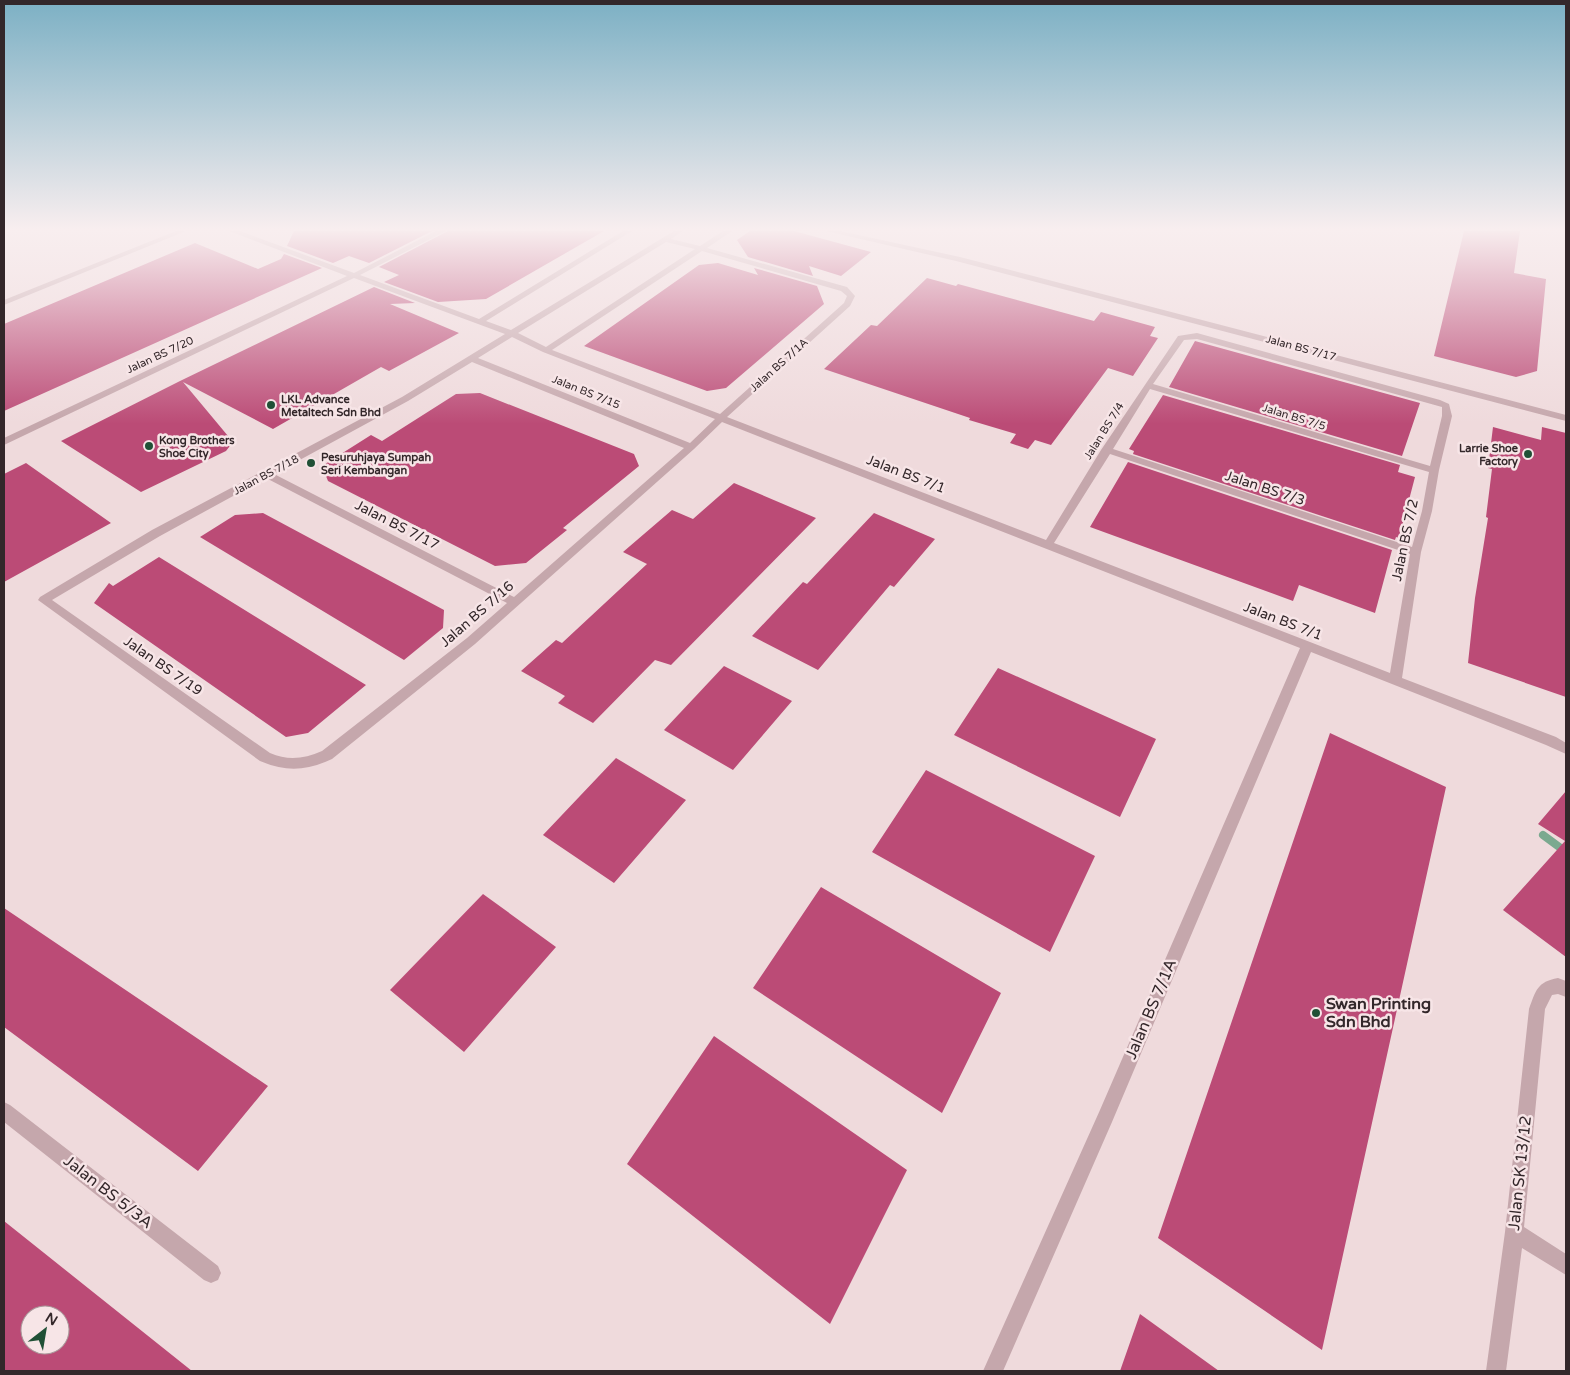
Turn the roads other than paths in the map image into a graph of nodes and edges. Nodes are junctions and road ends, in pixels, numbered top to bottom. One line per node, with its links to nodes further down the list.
1 (21, 295): 9 (street)
2 (313, 295): 18 (street, Jalan BS 7/20)
3 (406, 295): 10 (street, Jalan BS 7/1)
4 (523, 295): 10 (street)
5 (576, 295): 11 (street, Jalan BS 7/18)
6 (631, 295): 12 (street)
7 (850, 295): 16 (street, Jalan BS 7/1A)
8 (1096, 295): 17 (street, Jalan BS 7/17)
9 (4, 302)
10 (479, 322): 11 (street, Jalan BS 7/1)
11 (513, 334): 12 (street, Jalan BS 7/1); 13 (street, Jalan BS 7/18)
12 (546, 350): 16 (street, Jalan BS 7/1)
13 (471, 358): 19 (street, Jalan BS 7/15); 22 (street, Jalan BS 7/18)
14 (1148, 385): 15 (street, Jalan BS 7/4); 20 (street, Jalan BS 7/4); 21 (street, Jalan BS 7/5)
15 (1446, 406): 21 (street, Jalan BS 7/2)
16 (720, 418): 19 (street, Jalan BS 7/16); 23 (street, Jalan BS 7/1)
17 (1566, 418)
18 (4, 442)
19 (691, 447): 26 (street, Jalan BS 7/16)
20 (1106, 450): 23 (street, Jalan BS 7/4); 24 (street, Jalan BS 7/3)
21 (1434, 470): 24 (street, Jalan BS 7/2)
22 (266, 474): 25 (street, Jalan BS 7/18); 26 (street, Jalan BS 7/17)
23 (1048, 546): 27 (street, Jalan BS 7/1)
24 (1416, 552): 28 (street, Jalan BS 7/2)
25 (44, 600): 30 (street, Jalan BS 7/19)
26 (514, 602): 30 (street, Jalan BS 7/16)
27 (1307, 647): 28 (street, Jalan BS 7/1); 36 (street, Jalan BS 7/1A)
28 (1395, 681): 29 (street, Jalan BS 7/1)
29 (1566, 749)
30 (265, 757)
31 (1562, 988): 33 (street, Jalan SK 13/12)
32 (4, 1111): 35 (street, Jalan BS 5/3A)
33 (1514, 1232): 34 (street); 37 (street, Jalan SK 13/12)
34 (1566, 1265)
35 (211, 1273)
36 (993, 1371)
37 (1496, 1371)

